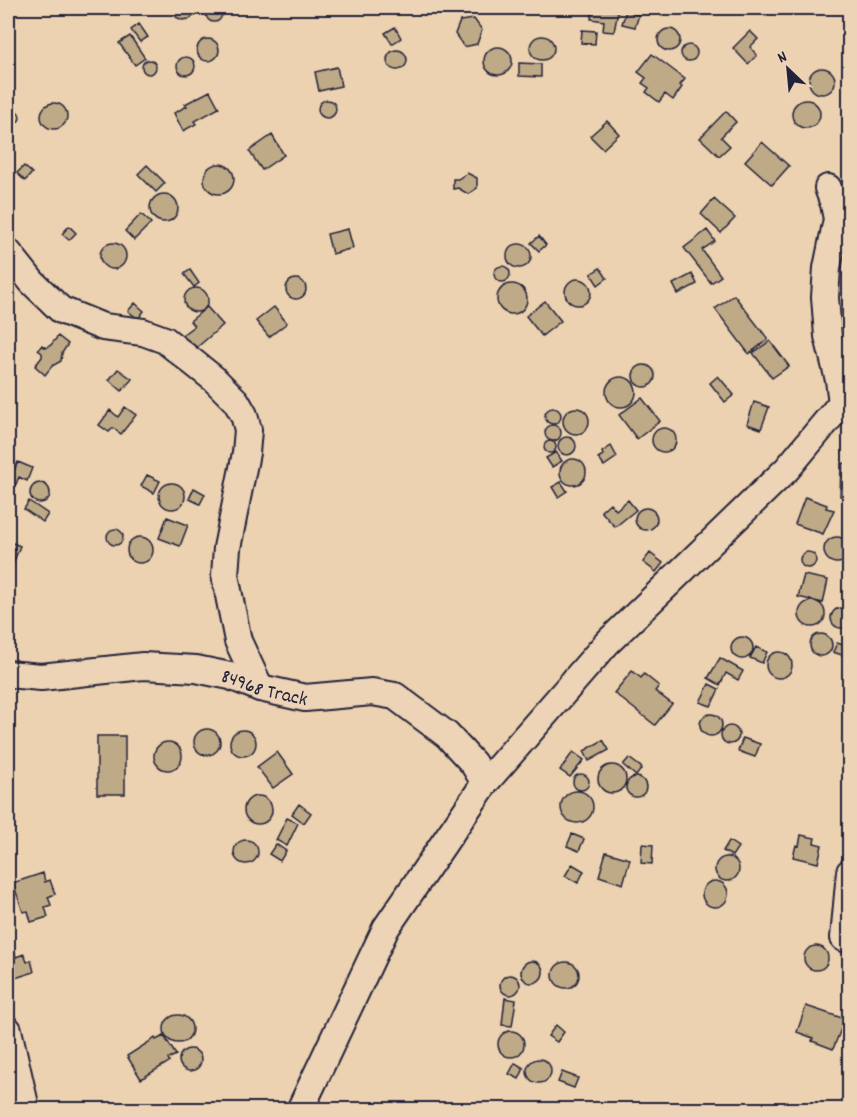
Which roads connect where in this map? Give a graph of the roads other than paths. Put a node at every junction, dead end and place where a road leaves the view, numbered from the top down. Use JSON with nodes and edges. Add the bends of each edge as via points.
{"nodes":[{"id":1,"x":828,"y":188,"type":"dead end"},
{"id":2,"x":8,"y":252,"type":"edge"},
{"id":3,"x":845,"y":398,"type":"edge"},
{"id":4,"x":8,"y":674,"type":"edge"},
{"id":5,"x":260,"y":688,"type":"junction"},
{"id":6,"x":485,"y":783,"type":"junction"},
{"id":7,"x":849,"y":872,"type":"edge"},
{"id":8,"x":844,"y":938,"type":"dead end"},
{"id":9,"x":8,"y":1030,"type":"edge"},
{"id":10,"x":304,"y":1108,"type":"edge"},
{"id":11,"x":26,"y":1109,"type":"edge"}],
"edges":[{"from":1,"to":3,"type":"street","via":[[837,219],[826,268],[828,336]]},
{"from":2,"to":5,"type":"street","via":[[61,310],[103,327],[143,332],[165,340],[236,401],[248,430],[225,575],[238,641]]},
{"from":3,"to":6,"type":"street","via":[[787,469],[607,643]]},
{"from":4,"to":5,"type":"street","name":"84968 Track","via":[[41,677],[143,666],[196,669]]},
{"from":5,"to":6,"type":"street","name":"84968 Track","via":[[305,698],[372,692],[395,696],[447,735],[473,763]]},
{"from":6,"to":10,"type":"street","via":[[386,928]]},
{"from":7,"to":8,"type":"street"},
{"from":9,"to":11,"type":"street"}]}
